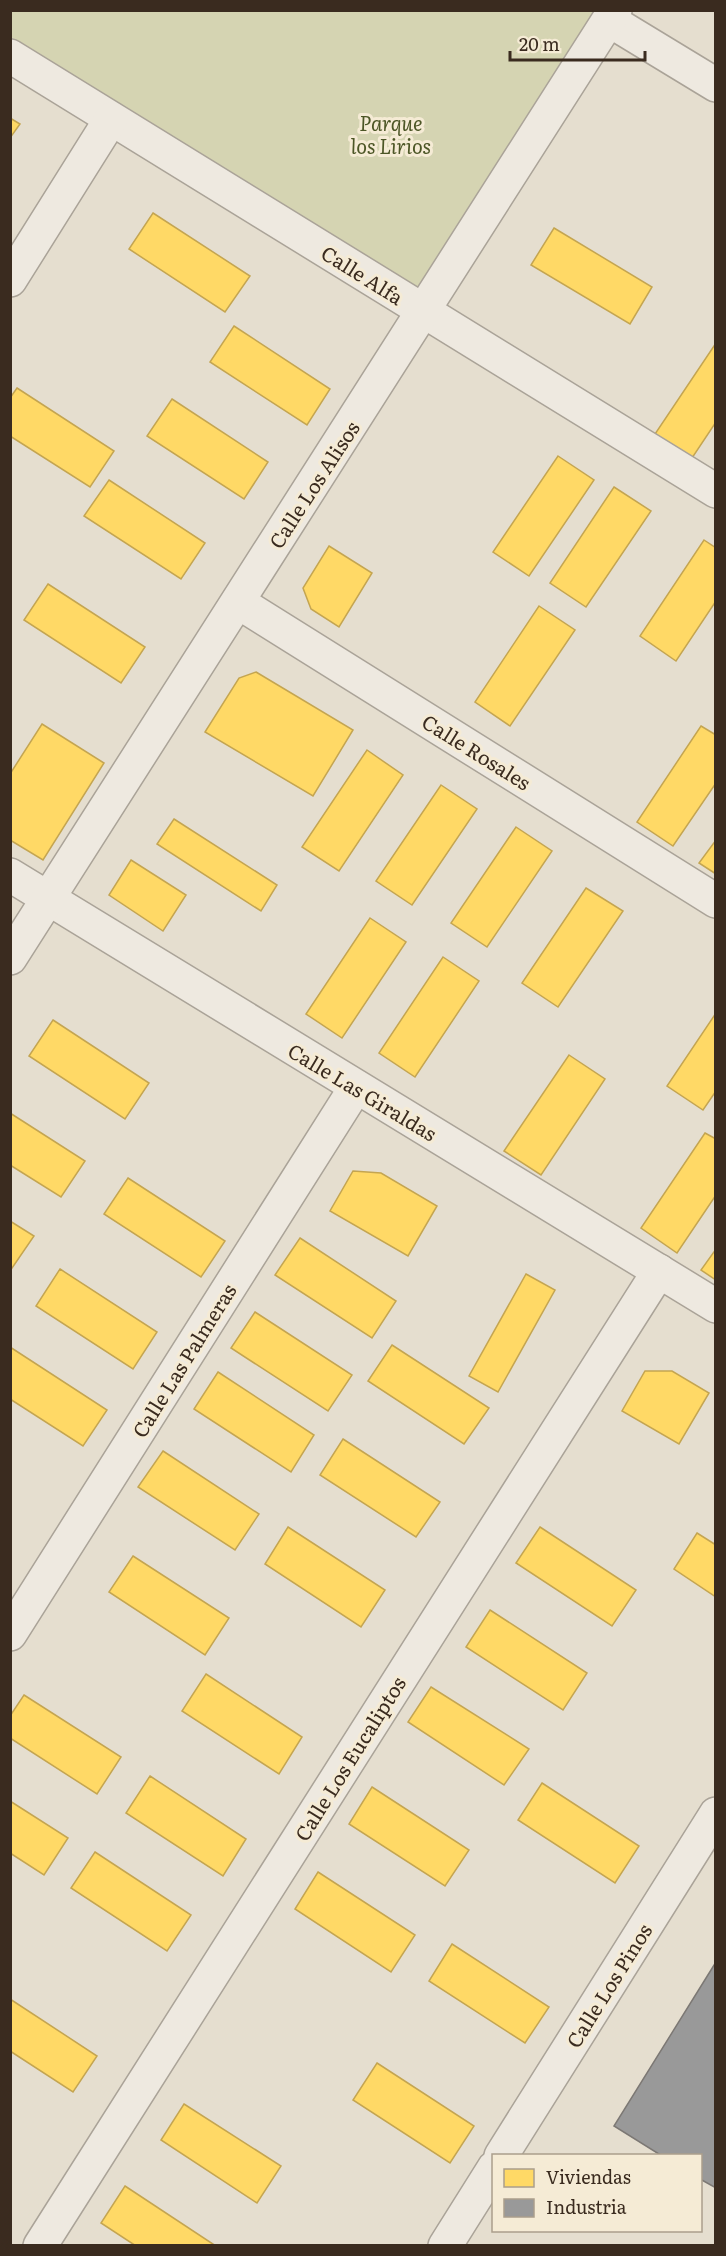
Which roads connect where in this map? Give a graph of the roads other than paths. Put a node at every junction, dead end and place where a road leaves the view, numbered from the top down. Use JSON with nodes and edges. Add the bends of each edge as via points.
{"nodes":[{"id":1,"x":612,"y":15,"type":"edge"},
{"id":2,"x":10,"y":56,"type":"edge"},
{"id":3,"x":716,"y":84,"type":"edge"},
{"id":4,"x":111,"y":119,"type":"junction"},
{"id":5,"x":10,"y":280,"type":"edge"},
{"id":6,"x":423,"y":312,"type":"junction"},
{"id":7,"x":716,"y":491,"type":"edge"},
{"id":8,"x":238,"y":602,"type":"junction"},
{"id":9,"x":10,"y":875,"type":"edge"},
{"id":10,"x":49,"y":898,"type":"junction"},
{"id":11,"x":716,"y":901,"type":"edge"},
{"id":12,"x":10,"y":958,"type":"edge"},
{"id":13,"x":356,"y":1087,"type":"junction"},
{"id":14,"x":658,"y":1271,"type":"junction"},
{"id":15,"x":716,"y":1306,"type":"edge"},
{"id":16,"x":10,"y":1634,"type":"edge"},
{"id":17,"x":716,"y":1814,"type":"edge"},
{"id":18,"x":502,"y":2154,"type":"edge"},
{"id":19,"x":492,"y":2171,"type":"edge"},
{"id":20,"x":40,"y":2246,"type":"edge"},
{"id":21,"x":445,"y":2246,"type":"edge"}],
"edges":[{"from":1,"to":3,"type":"street"},
{"from":1,"to":6,"type":"street","name":"Calle Los Alisos"},
{"from":2,"to":4,"type":"street","name":"Calle Alfa"},
{"from":4,"to":5,"type":"street"},
{"from":4,"to":6,"type":"street","name":"Calle Alfa"},
{"from":6,"to":7,"type":"street","name":"Calle Alfa"},
{"from":6,"to":8,"type":"street","name":"Calle Los Alisos"},
{"from":8,"to":10,"type":"street","name":"Calle Los Alisos"},
{"from":8,"to":11,"type":"street","name":"Calle Rosales"},
{"from":9,"to":10,"type":"street","name":"Calle Las Giraldas"},
{"from":10,"to":12,"type":"street","name":"Calle Los Alisos"},
{"from":10,"to":13,"type":"street","name":"Calle Las Giraldas"},
{"from":13,"to":14,"type":"street","name":"Calle Las Giraldas"},
{"from":13,"to":16,"type":"street","name":"Calle Las Palmeras"},
{"from":14,"to":15,"type":"street","name":"Calle Las Giraldas"},
{"from":14,"to":20,"type":"street","name":"Calle Los Eucaliptos"},
{"from":17,"to":18,"type":"street","name":"Calle Los Pinos"},
{"from":19,"to":21,"type":"street"}]}
